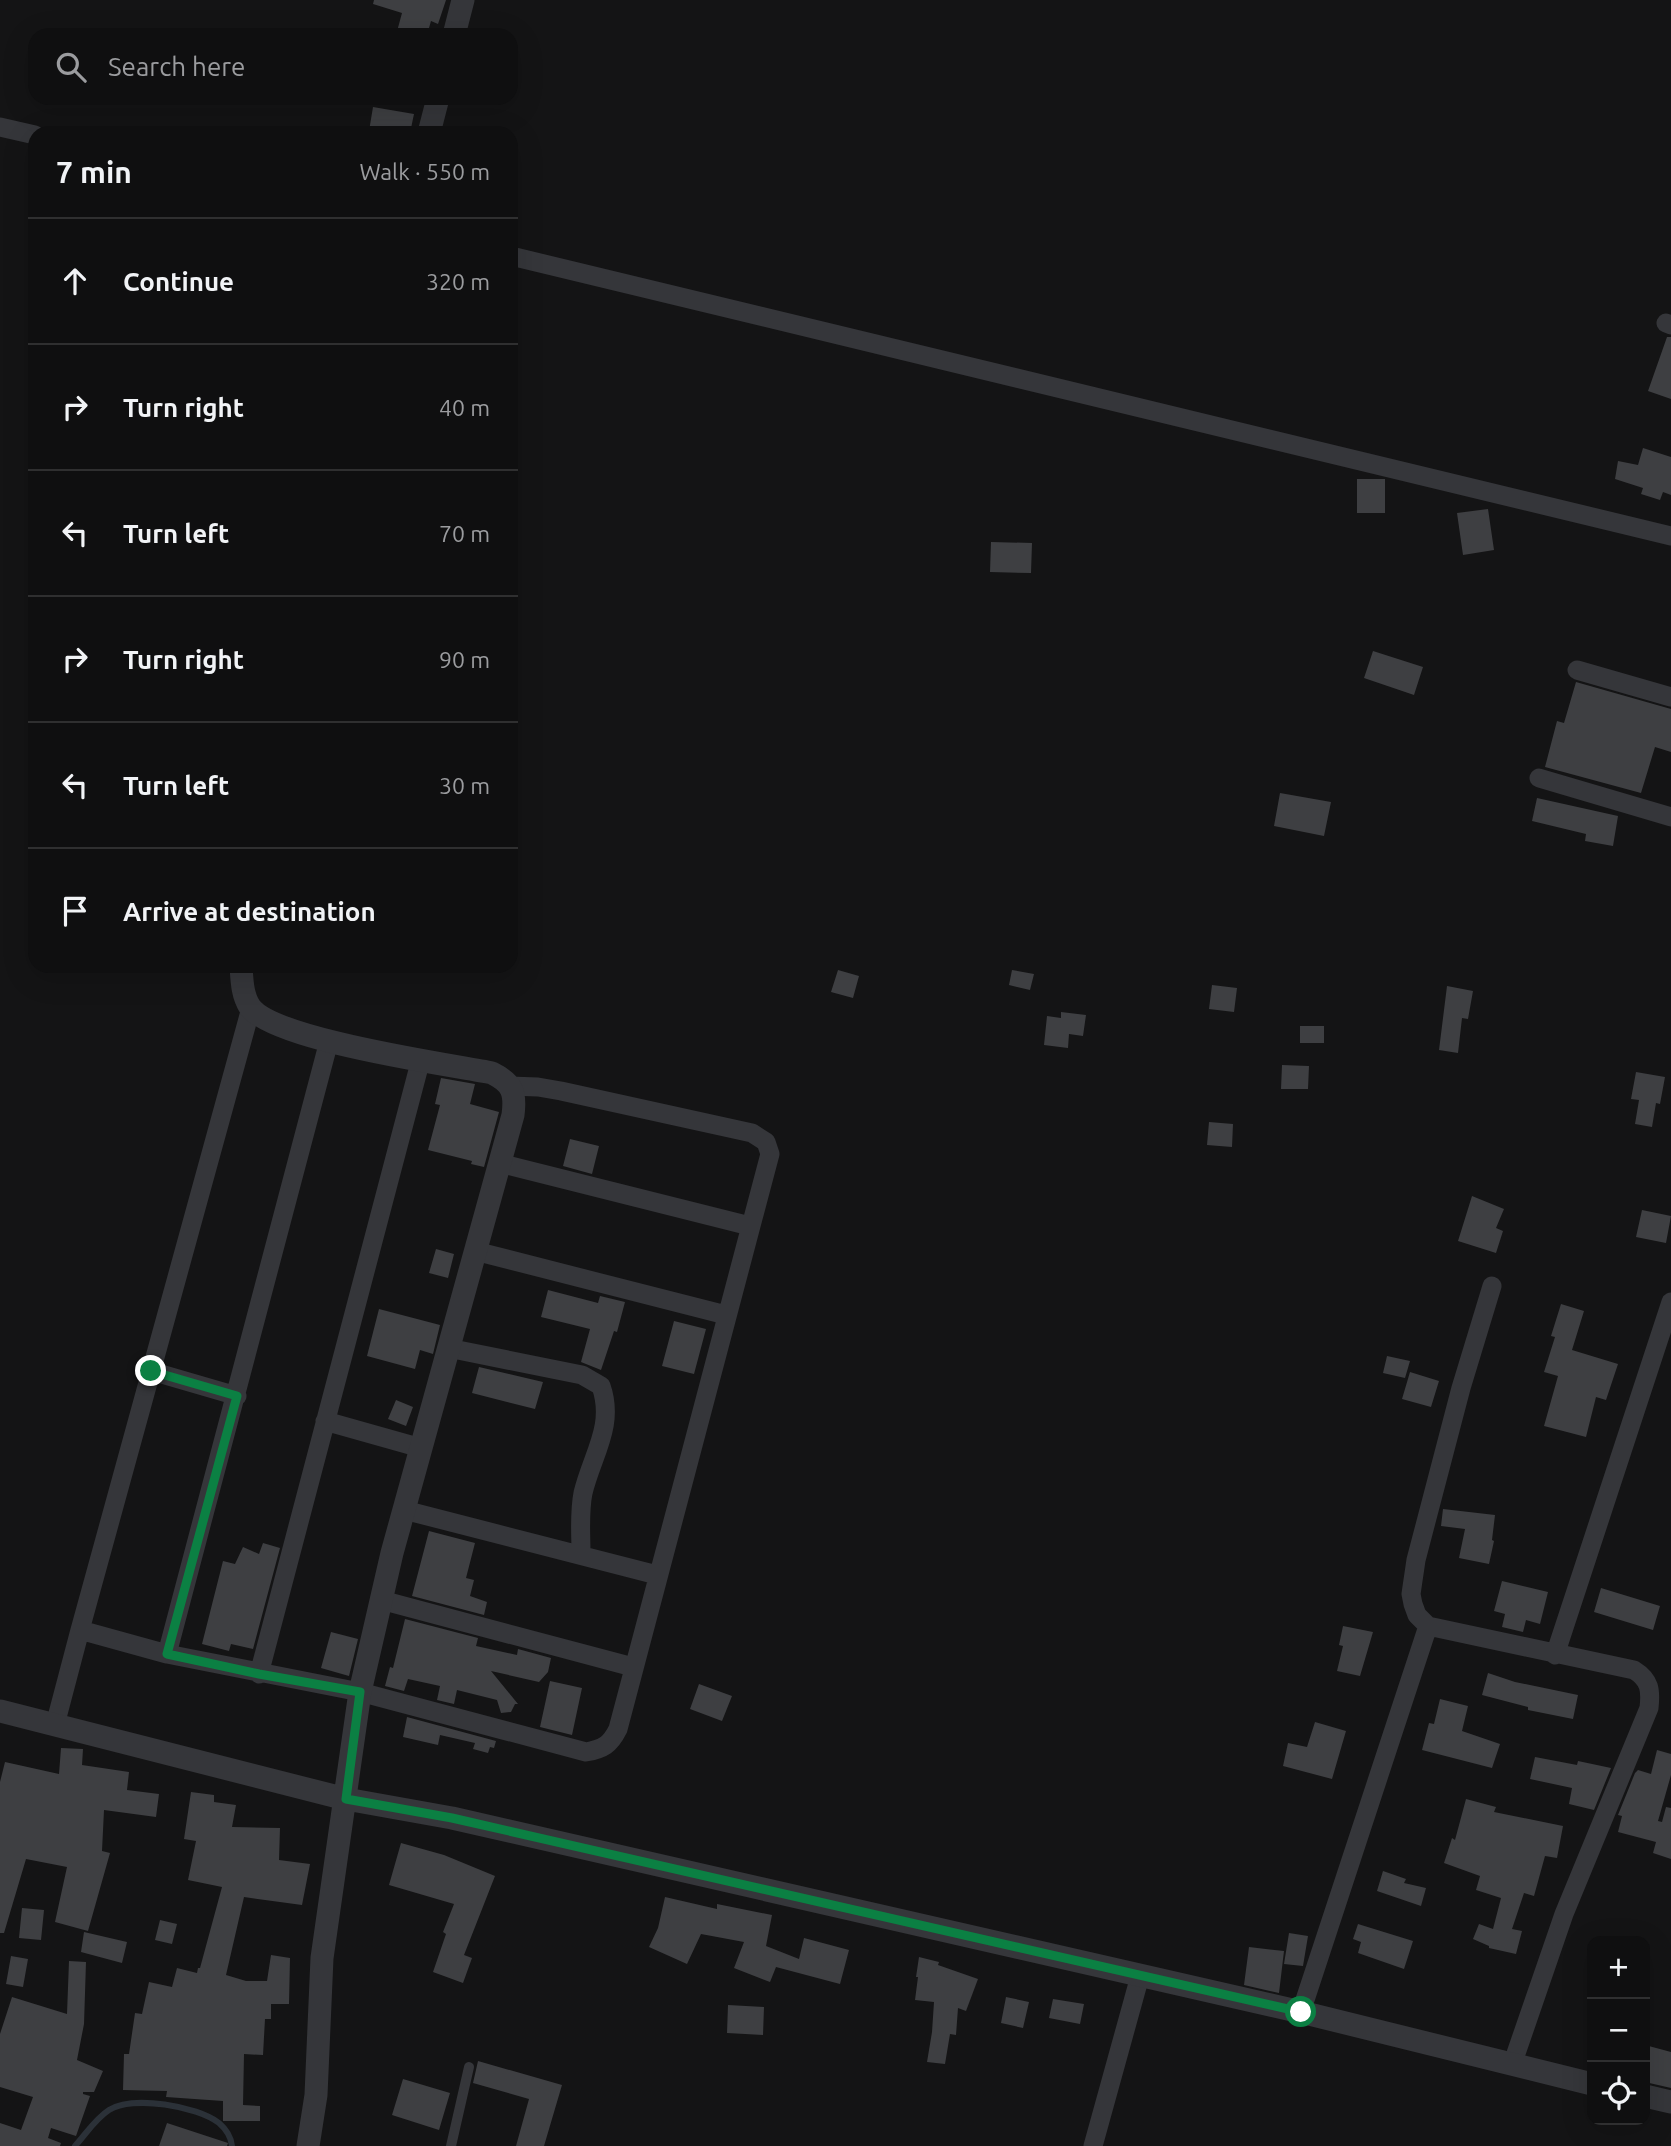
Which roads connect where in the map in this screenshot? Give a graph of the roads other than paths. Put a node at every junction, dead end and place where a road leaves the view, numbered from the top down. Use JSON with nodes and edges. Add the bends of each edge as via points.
{"nodes":[{"id":1,"x":463,"y":0,"type":"edge"},
{"id":2,"x":456,"y":28,"type":"edge"},
{"id":3,"x":436,"y":105,"type":"edge"},
{"id":4,"x":431,"y":126,"type":"edge"},
{"id":5,"x":0,"y":127,"type":"edge"},
{"id":6,"x":28,"y":133,"type":"edge"},
{"id":7,"x":518,"y":258,"type":"edge"},
{"id":8,"x":1671,"y":536,"type":"edge"},
{"id":9,"x":1577,"y":670,"type":"dead end"},
{"id":10,"x":1671,"y":697,"type":"edge"},
{"id":11,"x":1539,"y":778,"type":"dead end"},
{"id":12,"x":1671,"y":817,"type":"edge"},
{"id":13,"x":242,"y":973,"type":"edge"},
{"id":14,"x":251,"y":1009,"type":"junction"},
{"id":15,"x":330,"y":1041,"type":"junction"},
{"id":16,"x":421,"y":1059,"type":"junction"},
{"id":17,"x":509,"y":1086,"type":"junction"},
{"id":18,"x":499,"y":1163,"type":"junction"},
{"id":19,"x":750,"y":1226,"type":"junction"},
{"id":20,"x":475,"y":1251,"type":"junction"},
{"id":21,"x":1492,"y":1286,"type":"dead end"},
{"id":22,"x":1671,"y":1302,"type":"edge"},
{"id":23,"x":726,"y":1315,"type":"junction"},
{"id":24,"x":448,"y":1348,"type":"junction"},
{"id":25,"x":151,"y":1371,"type":"junction"},
{"id":26,"x":237,"y":1396,"type":"junction"},
{"id":27,"x":325,"y":1422,"type":"junction"},
{"id":28,"x":421,"y":1448,"type":"junction"},
{"id":29,"x":404,"y":1510,"type":"junction"},
{"id":30,"x":581,"y":1554,"type":"junction"},
{"id":31,"x":657,"y":1575,"type":"junction"},
{"id":32,"x":382,"y":1600,"type":"junction"},
{"id":33,"x":1427,"y":1626,"type":"junction"},
{"id":34,"x":79,"y":1630,"type":"junction"},
{"id":35,"x":167,"y":1654,"type":"junction"},
{"id":36,"x":1555,"y":1655,"type":"junction"},
{"id":37,"x":633,"y":1667,"type":"junction"},
{"id":38,"x":259,"y":1674,"type":"junction"},
{"id":39,"x":360,"y":1692,"type":"junction"},
{"id":40,"x":0,"y":1712,"type":"edge"},
{"id":41,"x":55,"y":1725,"type":"junction"},
{"id":42,"x":346,"y":1799,"type":"junction"},
{"id":43,"x":1140,"y":1976,"type":"junction"},
{"id":44,"x":1301,"y":2012,"type":"junction"},
{"id":45,"x":1511,"y":2065,"type":"junction"},
{"id":46,"x":469,"y":2067,"type":"dead end"},
{"id":47,"x":1587,"y":2083,"type":"edge"},
{"id":48,"x":1650,"y":2097,"type":"edge"},
{"id":49,"x":1671,"y":2102,"type":"edge"},
{"id":50,"x":308,"y":2146,"type":"edge"},
{"id":51,"x":450,"y":2146,"type":"edge"},
{"id":52,"x":1093,"y":2146,"type":"edge"}],
"edges":[{"from":1,"to":2,"type":"street"},
{"from":3,"to":4,"type":"street"},
{"from":5,"to":6,"type":"street"},
{"from":7,"to":8,"type":"street"},
{"from":9,"to":10,"type":"street"},
{"from":11,"to":12,"type":"street"},
{"from":13,"to":14,"type":"street"},
{"from":14,"to":15,"type":"street","via":[[294,1033]]},
{"from":14,"to":25,"type":"street"},
{"from":15,"to":16,"type":"street"},
{"from":15,"to":26,"type":"street"},
{"from":16,"to":17,"type":"street","via":[[492,1073]]},
{"from":16,"to":27,"type":"street"},
{"from":17,"to":18,"type":"street","via":[[514,1106]]},
{"from":17,"to":19,"type":"street","via":[[561,1091],[752,1133],[766,1142],[770,1154]]},
{"from":18,"to":19,"type":"street"},
{"from":18,"to":20,"type":"street"},
{"from":19,"to":23,"type":"street"},
{"from":20,"to":23,"type":"street"},
{"from":20,"to":24,"type":"street"},
{"from":21,"to":33,"type":"street","via":[[1414,1567],[1413,1604]]},
{"from":22,"to":36,"type":"street"},
{"from":23,"to":31,"type":"street"},
{"from":24,"to":28,"type":"street"},
{"from":24,"to":30,"type":"street","via":[[582,1376],[601,1386],[607,1410],[580,1511]]},
{"from":25,"to":26,"type":"street"},
{"from":25,"to":34,"type":"street"},
{"from":26,"to":35,"type":"street"},
{"from":27,"to":28,"type":"street"},
{"from":27,"to":38,"type":"street"},
{"from":28,"to":29,"type":"street"},
{"from":29,"to":30,"type":"street"},
{"from":29,"to":32,"type":"street"},
{"from":30,"to":31,"type":"street"},
{"from":31,"to":37,"type":"street"},
{"from":32,"to":37,"type":"street"},
{"from":32,"to":39,"type":"street"},
{"from":33,"to":36,"type":"street"},
{"from":33,"to":44,"type":"street"},
{"from":34,"to":35,"type":"street"},
{"from":34,"to":41,"type":"street"},
{"from":35,"to":38,"type":"street"},
{"from":36,"to":45,"type":"street","via":[[1634,1670],[1643,1675],[1651,1694],[1564,1914]]},
{"from":37,"to":39,"type":"street","via":[[610,1744],[586,1752]]},
{"from":38,"to":39,"type":"street"},
{"from":39,"to":42,"type":"street"},
{"from":40,"to":41,"type":"street"},
{"from":41,"to":42,"type":"street"},
{"from":42,"to":43,"type":"street","via":[[476,1824]]},
{"from":42,"to":50,"type":"street","via":[[323,1958],[316,2095]]},
{"from":43,"to":44,"type":"street"},
{"from":43,"to":52,"type":"street"},
{"from":44,"to":45,"type":"street"},
{"from":45,"to":47,"type":"street"},
{"from":46,"to":51,"type":"lane"},
{"from":48,"to":49,"type":"street"}]}
